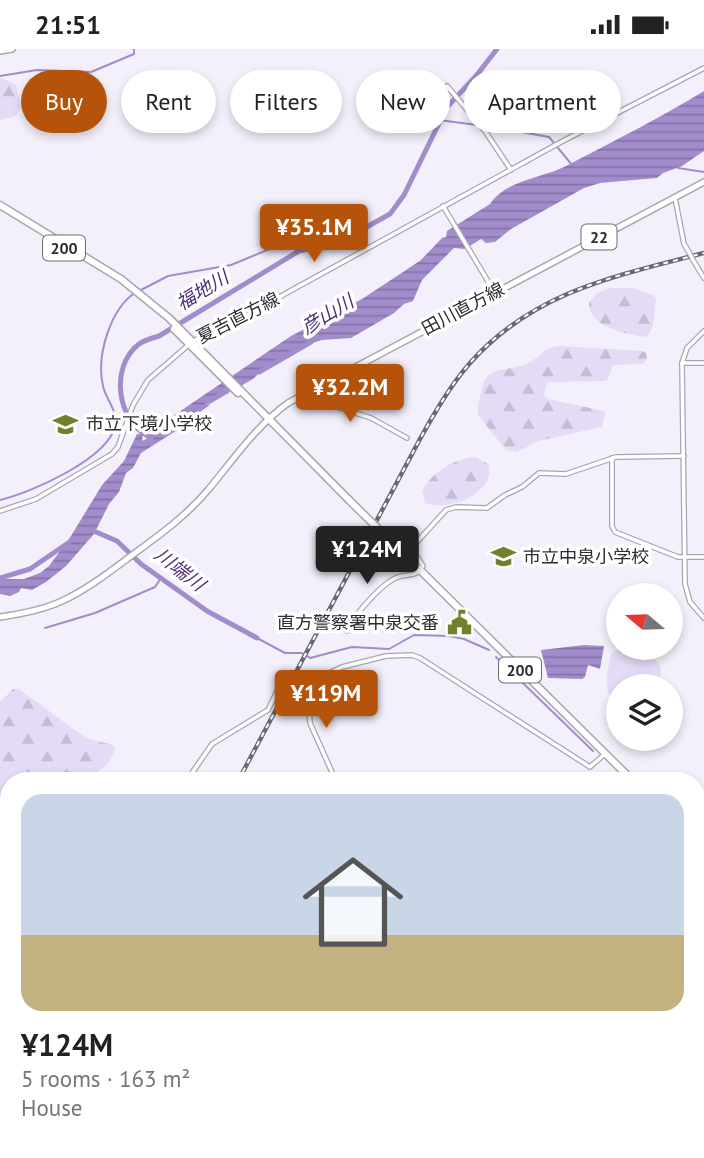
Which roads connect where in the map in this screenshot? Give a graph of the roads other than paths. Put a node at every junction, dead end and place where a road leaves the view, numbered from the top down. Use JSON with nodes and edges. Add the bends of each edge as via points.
{"nodes":[{"id":1,"x":12,"y":49,"type":"edge"},
{"id":2,"x":0,"y":51,"type":"edge"},
{"id":3,"x":704,"y":68,"type":"edge"},
{"id":4,"x":450,"y":89,"type":"edge"},
{"id":5,"x":511,"y":170,"type":"junction"},
{"id":6,"x":704,"y":182,"type":"edge"},
{"id":7,"x":675,"y":198,"type":"junction"},
{"id":8,"x":0,"y":207,"type":"edge"},
{"id":9,"x":443,"y":207,"type":"junction"},
{"id":10,"x":704,"y":278,"type":"edge"},
{"id":11,"x":494,"y":292,"type":"junction"},
{"id":12,"x":704,"y":331,"type":"edge"},
{"id":13,"x":194,"y":345,"type":"junction"},
{"id":14,"x":682,"y":363,"type":"junction"},
{"id":15,"x":704,"y":363,"type":"edge"},
{"id":16,"x":301,"y":396,"type":"junction"},
{"id":17,"x":266,"y":417,"type":"junction"},
{"id":18,"x":407,"y":437,"type":"dead end"},
{"id":19,"x":684,"y":456,"type":"junction"},
{"id":20,"x":612,"y":458,"type":"junction"},
{"id":21,"x":0,"y":511,"type":"edge"},
{"id":22,"x":685,"y":557,"type":"junction"},
{"id":23,"x":704,"y":557,"type":"edge"},
{"id":24,"x":419,"y":571,"type":"junction"},
{"id":25,"x":0,"y":617,"type":"edge"},
{"id":26,"x":704,"y":618,"type":"edge"},
{"id":27,"x":347,"y":631,"type":"dead end"},
{"id":28,"x":307,"y":681,"type":"junction"},
{"id":29,"x":605,"y":755,"type":"junction"},
{"id":30,"x":193,"y":772,"type":"edge"},
{"id":31,"x":332,"y":772,"type":"edge"},
{"id":32,"x":622,"y":772,"type":"edge"}],
"edges":[{"from":1,"to":2,"type":"main road"},
{"from":3,"to":5,"type":"street","name":"夏吉直方線"},
{"from":4,"to":5,"type":"street"},
{"from":5,"to":9,"type":"street","name":"夏吉直方線"},
{"from":6,"to":7,"type":"main road","name":"田川直方線","number":"22"},
{"from":7,"to":10,"type":"street","bridge":true,"via":[[684,244]]},
{"from":7,"to":11,"type":"main road","name":"田川直方線","number":"22"},
{"from":8,"to":13,"type":"highway","number":"200","via":[[129,287]]},
{"from":9,"to":11,"type":"street"},
{"from":9,"to":13,"type":"street","name":"夏吉直方線"},
{"from":11,"to":16,"type":"main road","name":"田川直方線","number":"22"},
{"from":12,"to":14,"type":"street","via":[[687,348]]},
{"from":13,"to":17,"type":"highway","number":"200"},
{"from":13,"to":21,"type":"street","name":"夏吉直方線","via":[[148,380],[112,454],[36,499]]},
{"from":14,"to":15,"type":"street"},
{"from":14,"to":19,"type":"street"},
{"from":16,"to":17,"type":"main road","name":"田川直方線","number":"22"},
{"from":16,"to":18,"type":"street","via":[[371,418]]},
{"from":17,"to":24,"type":"highway","number":"200","bridge":true},
{"from":17,"to":25,"type":"main road","name":"田川直方線","number":"22","via":[[194,506],[118,566],[63,600]]},
{"from":19,"to":20,"type":"street"},
{"from":19,"to":22,"type":"street"},
{"from":20,"to":22,"type":"street","via":[[615,532]]},
{"from":20,"to":24,"type":"street","via":[[566,474],[539,473],[487,508],[446,510],[416,543],[423,566]]},
{"from":22,"to":23,"type":"street"},
{"from":22,"to":26,"type":"street","via":[[687,594]]},
{"from":24,"to":27,"type":"street","via":[[394,579],[361,609]]},
{"from":24,"to":29,"type":"highway","number":"200"},
{"from":28,"to":29,"type":"street","via":[[372,659],[412,655],[590,767]]},
{"from":28,"to":30,"type":"street","via":[[283,679],[268,710],[212,744]]},
{"from":28,"to":31,"type":"street","via":[[310,723]]},
{"from":29,"to":32,"type":"highway","number":"200"}]}
